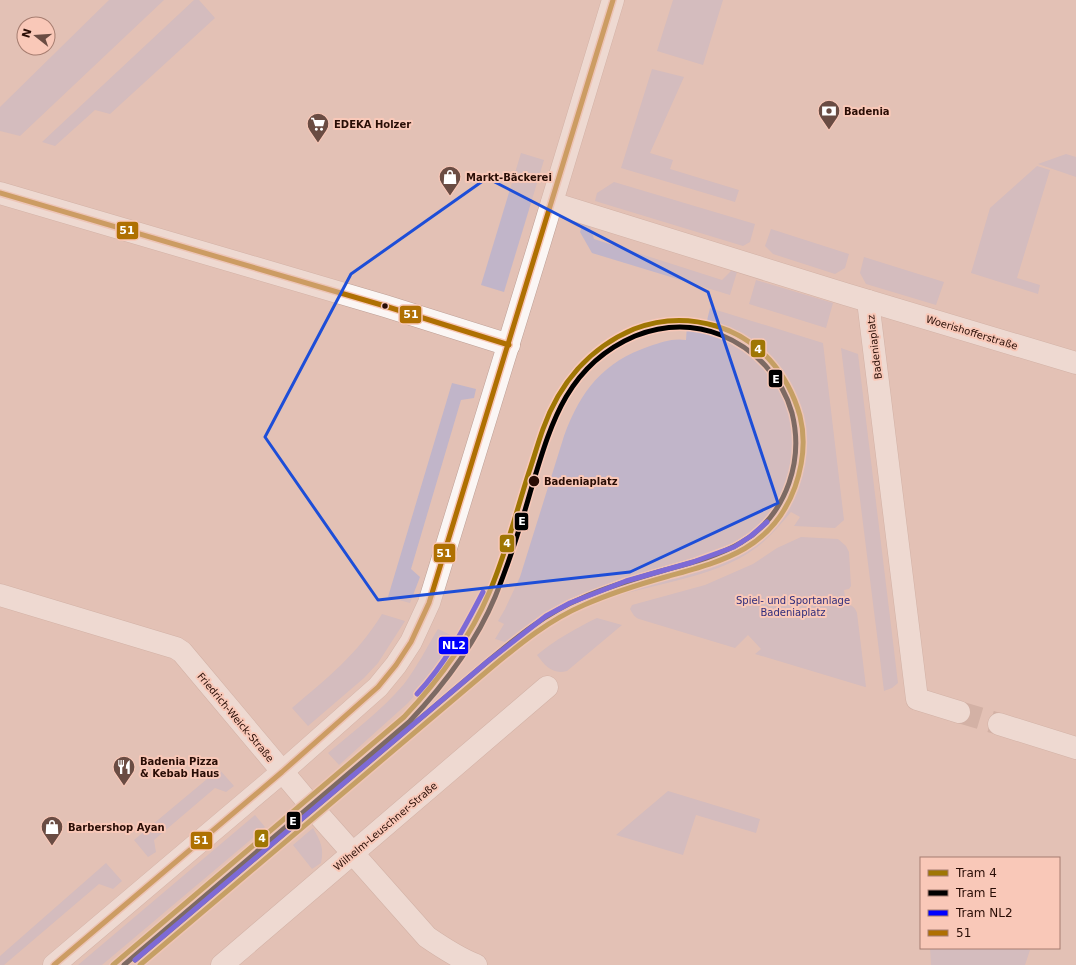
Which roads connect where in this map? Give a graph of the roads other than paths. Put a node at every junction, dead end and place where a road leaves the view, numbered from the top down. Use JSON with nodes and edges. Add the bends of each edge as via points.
{"nodes":[{"id":1,"x":613,"y":0,"type":"edge"},
{"id":2,"x":0,"y":193,"type":"edge"},
{"id":3,"x":552,"y":203,"type":"junction"},
{"id":4,"x":868,"y":301,"type":"junction"},
{"id":5,"x":509,"y":345,"type":"junction"},
{"id":6,"x":1076,"y":363,"type":"edge"},
{"id":7,"x":0,"y":595,"type":"edge"},
{"id":8,"x":547,"y":687,"type":"dead end"},
{"id":9,"x":959,"y":712,"type":"tunnel mouth"},
{"id":10,"x":999,"y":724,"type":"tunnel mouth"},
{"id":11,"x":1076,"y":748,"type":"edge"},
{"id":12,"x":282,"y":772,"type":"junction"},
{"id":13,"x":352,"y":853,"type":"junction"},
{"id":14,"x":54,"y":965,"type":"edge"},
{"id":15,"x":222,"y":965,"type":"edge"},
{"id":16,"x":476,"y":965,"type":"edge"}],
"edges":[{"from":1,"to":3,"type":"street"},
{"from":2,"to":5,"type":"street"},
{"from":3,"to":4,"type":"street","name":"Badeniaplatz"},
{"from":3,"to":5,"type":"street"},
{"from":4,"to":6,"type":"street","name":"Woerishofferstraße"},
{"from":4,"to":9,"type":"street","name":"Badeniaplatz","via":[[917,699]]},
{"from":5,"to":12,"type":"street","via":[[429,603],[411,642],[378,687]]},
{"from":7,"to":12,"type":"street","name":"Friedrich-Weick-Straße","via":[[176,648]]},
{"from":8,"to":13,"type":"street","name":"Wilhelm-Leuschner-Straße"},
{"from":10,"to":11,"type":"street"},
{"from":12,"to":13,"type":"street","name":"Friedrich-Weick-Straße"},
{"from":12,"to":14,"type":"street"},
{"from":13,"to":15,"type":"street","name":"Wilhelm-Leuschner-Straße"},
{"from":13,"to":16,"type":"street","name":"Friedrich-Weick-Straße","via":[[427,936],[444,949]]}]}
